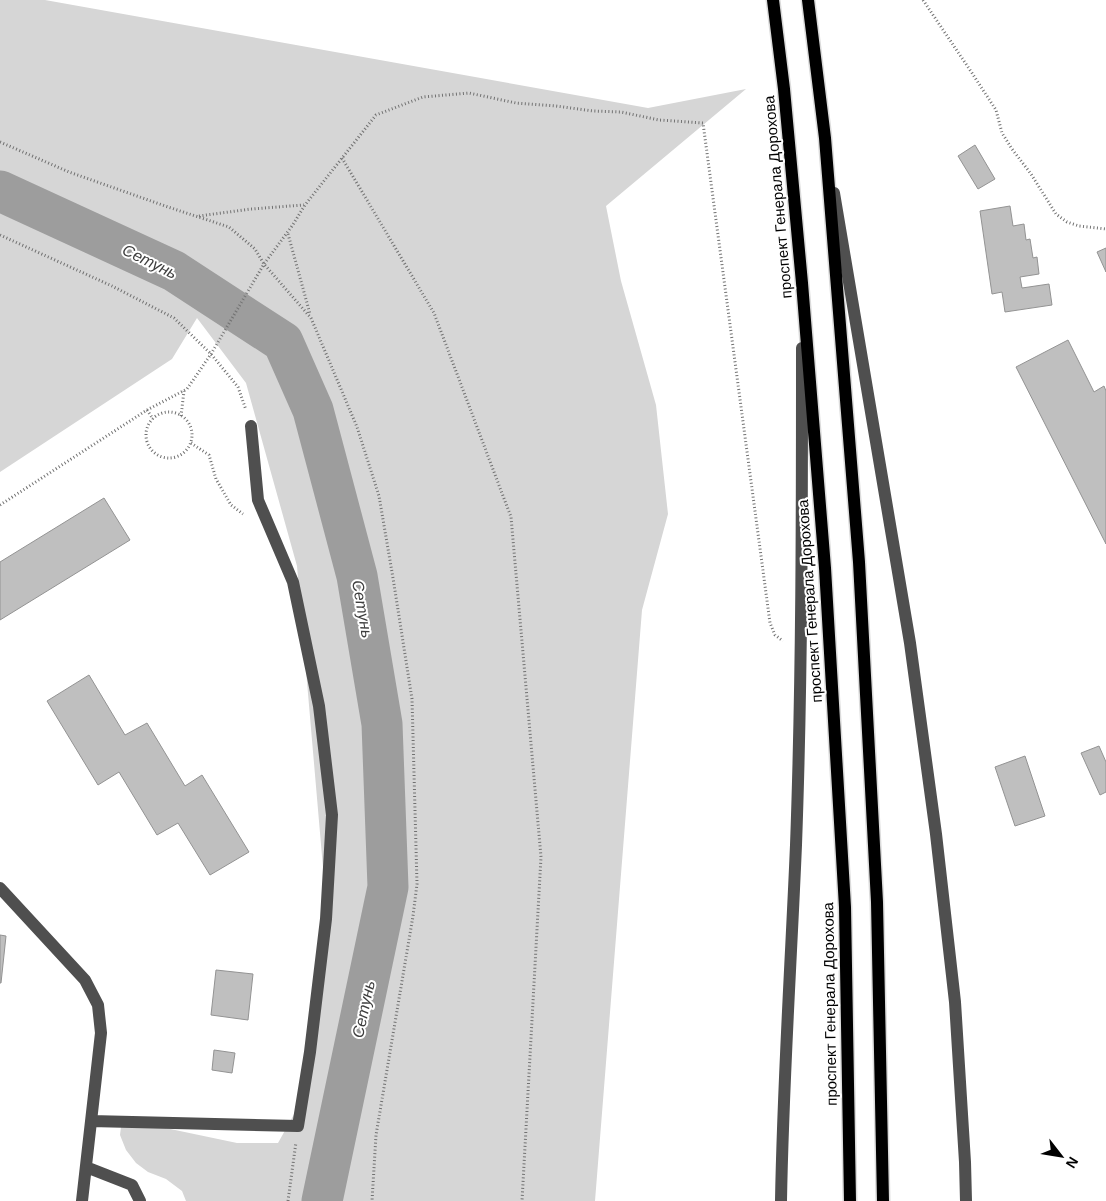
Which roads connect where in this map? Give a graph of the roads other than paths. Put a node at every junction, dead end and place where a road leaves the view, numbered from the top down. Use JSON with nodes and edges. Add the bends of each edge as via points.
{"nodes":[{"id":1,"x":773,"y":0,"type":"edge"},
{"id":2,"x":808,"y":0,"type":"edge"},
{"id":3,"x":825,"y":138,"type":"junction"},
{"id":4,"x":802,"y":283,"type":"junction"},
{"id":5,"x":251,"y":426,"type":"road end"},
{"id":6,"x":0,"y":888,"type":"edge"},
{"id":7,"x":91,"y":1121,"type":"junction"},
{"id":8,"x":86,"y":1167,"type":"junction"},
{"id":9,"x":82,"y":1201,"type":"edge"},
{"id":10,"x":140,"y":1201,"type":"edge"},
{"id":11,"x":781,"y":1201,"type":"edge"},
{"id":12,"x":850,"y":1201,"type":"edge"},
{"id":13,"x":883,"y":1201,"type":"edge"},
{"id":14,"x":966,"y":1201,"type":"edge"}],
"edges":[{"from":1,"to":4,"type":"main road","name":"проспект Генерала Дорохова"},
{"from":2,"to":3,"type":"main road"},
{"from":3,"to":13,"type":"main road","via":[[859,562],[877,902]]},
{"from":3,"to":14,"type":"street","via":[[910,643],[933,815],[956,1002]]},
{"from":4,"to":11,"type":"street","via":[[802,569],[796,845]]},
{"from":4,"to":12,"type":"main road","name":"проспект Генерала Дорохова","via":[[825,568],[844,897]]},
{"from":5,"to":7,"type":"street","via":[[258,500],[293,582],[319,706],[332,815],[326,919],[298,1126]]},
{"from":6,"to":7,"type":"street","via":[[85,980],[98,1005],[101,1033]]},
{"from":7,"to":8,"type":"street"},
{"from":8,"to":9,"type":"street"},
{"from":8,"to":10,"type":"street","via":[[132,1185]]}]}
